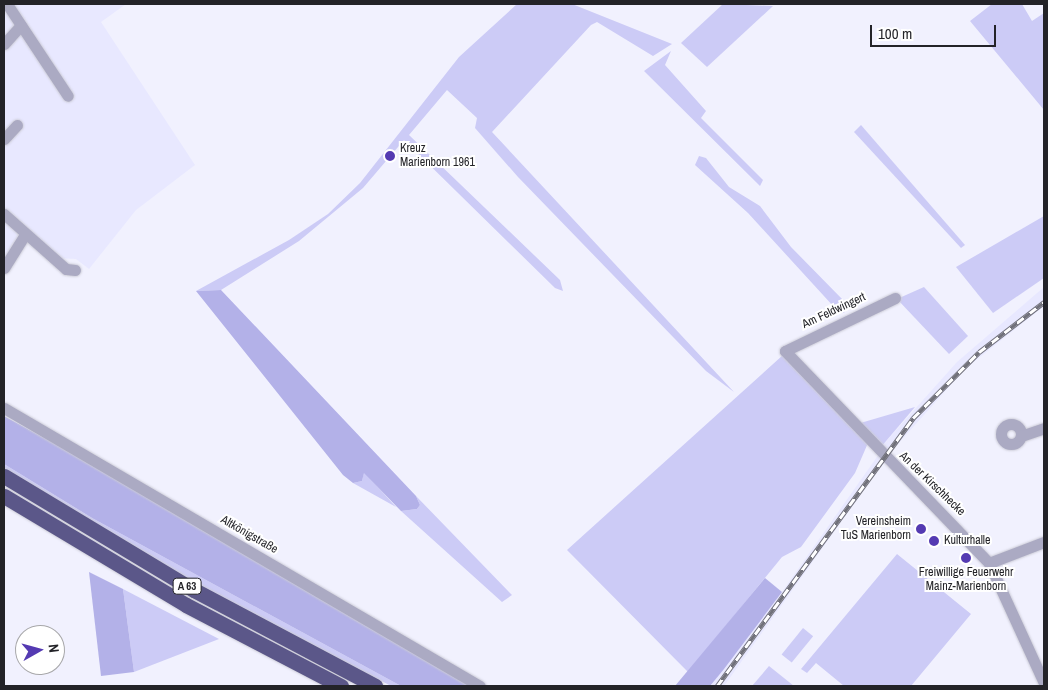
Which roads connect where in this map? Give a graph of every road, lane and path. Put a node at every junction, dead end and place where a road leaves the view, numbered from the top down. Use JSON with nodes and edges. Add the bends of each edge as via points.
{"nodes":[{"id":1,"x":7,"y":4,"type":"edge"},
{"id":2,"x":21,"y":25,"type":"junction"},
{"id":3,"x":4,"y":44,"type":"edge"},
{"id":4,"x":68,"y":96,"type":"dead end"},
{"id":5,"x":17,"y":124,"type":"dead end"},
{"id":6,"x":4,"y":139,"type":"edge"},
{"id":7,"x":4,"y":214,"type":"edge"},
{"id":8,"x":25,"y":234,"type":"junction"},
{"id":9,"x":4,"y":268,"type":"edge"},
{"id":10,"x":75,"y":270,"type":"dead end"},
{"id":11,"x":895,"y":298,"type":"dead end"},
{"id":12,"x":785,"y":351,"type":"joint"},
{"id":13,"x":4,"y":408,"type":"edge"},
{"id":14,"x":1044,"y":428,"type":"edge"},
{"id":15,"x":1021,"y":436,"type":"dead end"},
{"id":16,"x":4,"y":476,"type":"edge"},
{"id":17,"x":4,"y":496,"type":"edge"},
{"id":18,"x":1044,"y":542,"type":"edge"},
{"id":19,"x":989,"y":563,"type":"junction"},
{"id":20,"x":1044,"y":683,"type":"edge"},
{"id":21,"x":341,"y":686,"type":"edge"},
{"id":22,"x":375,"y":686,"type":"edge"},
{"id":23,"x":480,"y":686,"type":"edge"}],
"edges":[{"from":1,"to":2,"type":"street"},
{"from":2,"to":3,"type":"street"},
{"from":2,"to":4,"type":"street"},
{"from":5,"to":6,"type":"street"},
{"from":7,"to":8,"type":"street"},
{"from":8,"to":9,"type":"street"},
{"from":8,"to":10,"type":"street","via":[[66,269]]},
{"from":11,"to":12,"type":"street","name":"Am Feldwingert"},
{"from":12,"to":19,"type":"street","name":"An der Kirschhecke"},
{"from":13,"to":23,"type":"street","name":"Altkönigstraße"},
{"from":14,"to":15,"type":"street"},
{"from":16,"to":22,"type":"highway","number":"A 63","via":[[194,590]]},
{"from":17,"to":21,"type":"highway","number":"A 63","via":[[178,600]]},
{"from":18,"to":19,"type":"street"},
{"from":19,"to":20,"type":"street","name":"An der Kirschhecke"}]}
